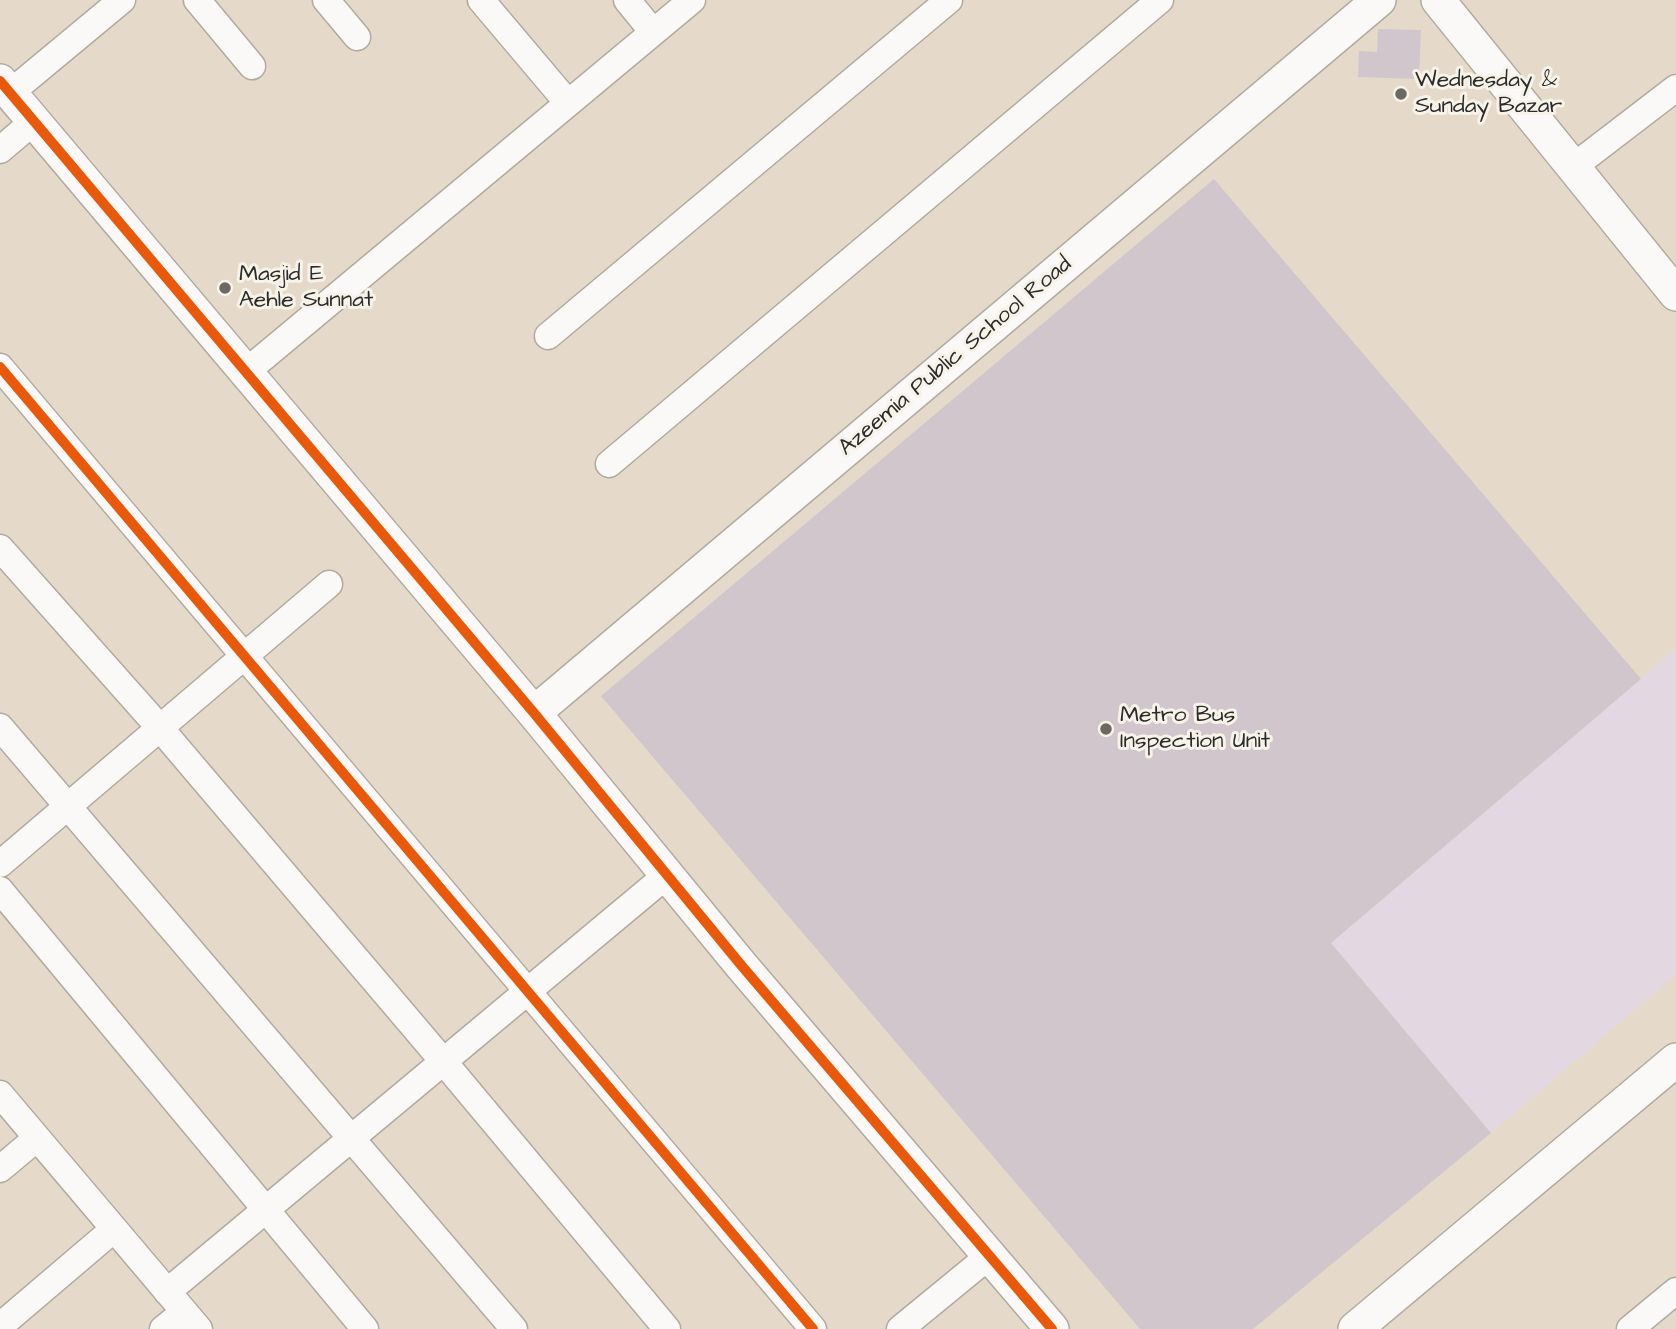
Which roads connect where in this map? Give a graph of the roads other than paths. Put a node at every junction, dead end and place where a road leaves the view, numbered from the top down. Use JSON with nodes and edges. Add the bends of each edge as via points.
{"nodes":[{"id":1,"x":197,"y":0,"type":"edge"},
{"id":2,"x":326,"y":0,"type":"edge"},
{"id":3,"x":481,"y":0,"type":"edge"},
{"id":4,"x":627,"y":0,"type":"edge"},
{"id":5,"x":692,"y":0,"type":"edge"},
{"id":6,"x":949,"y":0,"type":"edge"},
{"id":7,"x":1160,"y":0,"type":"edge"},
{"id":8,"x":1379,"y":0,"type":"edge"},
{"id":9,"x":1438,"y":0,"type":"edge"},
{"id":10,"x":108,"y":5,"type":"edge"},
{"id":11,"x":653,"y":32,"type":"junction"},
{"id":12,"x":357,"y":37,"type":"dead end"},
{"id":13,"x":252,"y":66,"type":"dead end"},
{"id":14,"x":5,"y":87,"type":"edge"},
{"id":15,"x":1676,"y":88,"type":"edge"},
{"id":16,"x":568,"y":103,"type":"junction"},
{"id":17,"x":34,"y":121,"type":"junction"},
{"id":18,"x":0,"y":150,"type":"edge"},
{"id":19,"x":1573,"y":167,"type":"junction"},
{"id":20,"x":1676,"y":295,"type":"edge"},
{"id":21,"x":548,"y":336,"type":"dead end"},
{"id":22,"x":0,"y":368,"type":"edge"},
{"id":23,"x":247,"y":371,"type":"junction"},
{"id":24,"x":609,"y":464,"type":"dead end"},
{"id":25,"x":0,"y":548,"type":"edge"},
{"id":26,"x":329,"y":584,"type":"dead end"},
{"id":27,"x":244,"y":656,"type":"junction"},
{"id":28,"x":534,"y":713,"type":"junction"},
{"id":29,"x":0,"y":727,"type":"edge"},
{"id":30,"x":160,"y":728,"type":"junction"},
{"id":31,"x":68,"y":807,"type":"junction"},
{"id":32,"x":0,"y":864,"type":"edge"},
{"id":33,"x":667,"y":875,"type":"junction"},
{"id":34,"x":0,"y":890,"type":"edge"},
{"id":35,"x":527,"y":991,"type":"junction"},
{"id":36,"x":1676,"y":1060,"type":"edge"},
{"id":37,"x":443,"y":1061,"type":"junction"},
{"id":38,"x":0,"y":1094,"type":"edge"},
{"id":39,"x":37,"y":1138,"type":"junction"},
{"id":40,"x":351,"y":1138,"type":"junction"},
{"id":41,"x":0,"y":1169,"type":"edge"},
{"id":42,"x":265,"y":1210,"type":"junction"},
{"id":43,"x":114,"y":1229,"type":"junction"},
{"id":44,"x":989,"y":1256,"type":"junction"},
{"id":45,"x":1676,"y":1292,"type":"edge"},
{"id":46,"x":183,"y":1311,"type":"edge"},
{"id":47,"x":0,"y":1325,"type":"edge"},
{"id":48,"x":163,"y":1329,"type":"edge"},
{"id":49,"x":365,"y":1329,"type":"edge"},
{"id":50,"x":514,"y":1329,"type":"edge"},
{"id":51,"x":667,"y":1329,"type":"edge"},
{"id":52,"x":813,"y":1329,"type":"edge"},
{"id":53,"x":900,"y":1329,"type":"edge"},
{"id":54,"x":1052,"y":1329,"type":"edge"},
{"id":55,"x":1354,"y":1329,"type":"edge"},
{"id":56,"x":1630,"y":1329,"type":"edge"}],
"edges":[{"from":1,"to":13,"type":"street"},
{"from":2,"to":12,"type":"street"},
{"from":3,"to":16,"type":"street"},
{"from":4,"to":11,"type":"street"},
{"from":5,"to":11,"type":"street"},
{"from":6,"to":21,"type":"street"},
{"from":7,"to":24,"type":"street"},
{"from":8,"to":28,"type":"street","name":"Azeemia Public School Road"},
{"from":9,"to":19,"type":"street"},
{"from":10,"to":14,"type":"street"},
{"from":11,"to":16,"type":"street"},
{"from":14,"to":17,"type":"street"},
{"from":15,"to":19,"type":"street"},
{"from":16,"to":23,"type":"street"},
{"from":17,"to":18,"type":"street"},
{"from":17,"to":23,"type":"street"},
{"from":19,"to":20,"type":"street"},
{"from":22,"to":27,"type":"street"},
{"from":23,"to":28,"type":"street"},
{"from":25,"to":30,"type":"street"},
{"from":26,"to":27,"type":"street"},
{"from":27,"to":30,"type":"street"},
{"from":27,"to":35,"type":"street"},
{"from":28,"to":33,"type":"street"},
{"from":29,"to":31,"type":"street"},
{"from":30,"to":31,"type":"street"},
{"from":30,"to":37,"type":"street"},
{"from":31,"to":32,"type":"street"},
{"from":31,"to":40,"type":"street"},
{"from":33,"to":35,"type":"street"},
{"from":33,"to":44,"type":"street"},
{"from":34,"to":42,"type":"street"},
{"from":35,"to":37,"type":"street"},
{"from":35,"to":52,"type":"street"},
{"from":36,"to":55,"type":"street"},
{"from":37,"to":40,"type":"street"},
{"from":37,"to":51,"type":"street"},
{"from":38,"to":39,"type":"street"},
{"from":39,"to":41,"type":"street"},
{"from":39,"to":43,"type":"street"},
{"from":40,"to":42,"type":"street"},
{"from":40,"to":50,"type":"street"},
{"from":42,"to":46,"type":"street"},
{"from":42,"to":49,"type":"street"},
{"from":43,"to":46,"type":"street"},
{"from":43,"to":47,"type":"street"},
{"from":44,"to":53,"type":"street"},
{"from":44,"to":54,"type":"street"},
{"from":45,"to":56,"type":"street"},
{"from":46,"to":48,"type":"street"}]}
